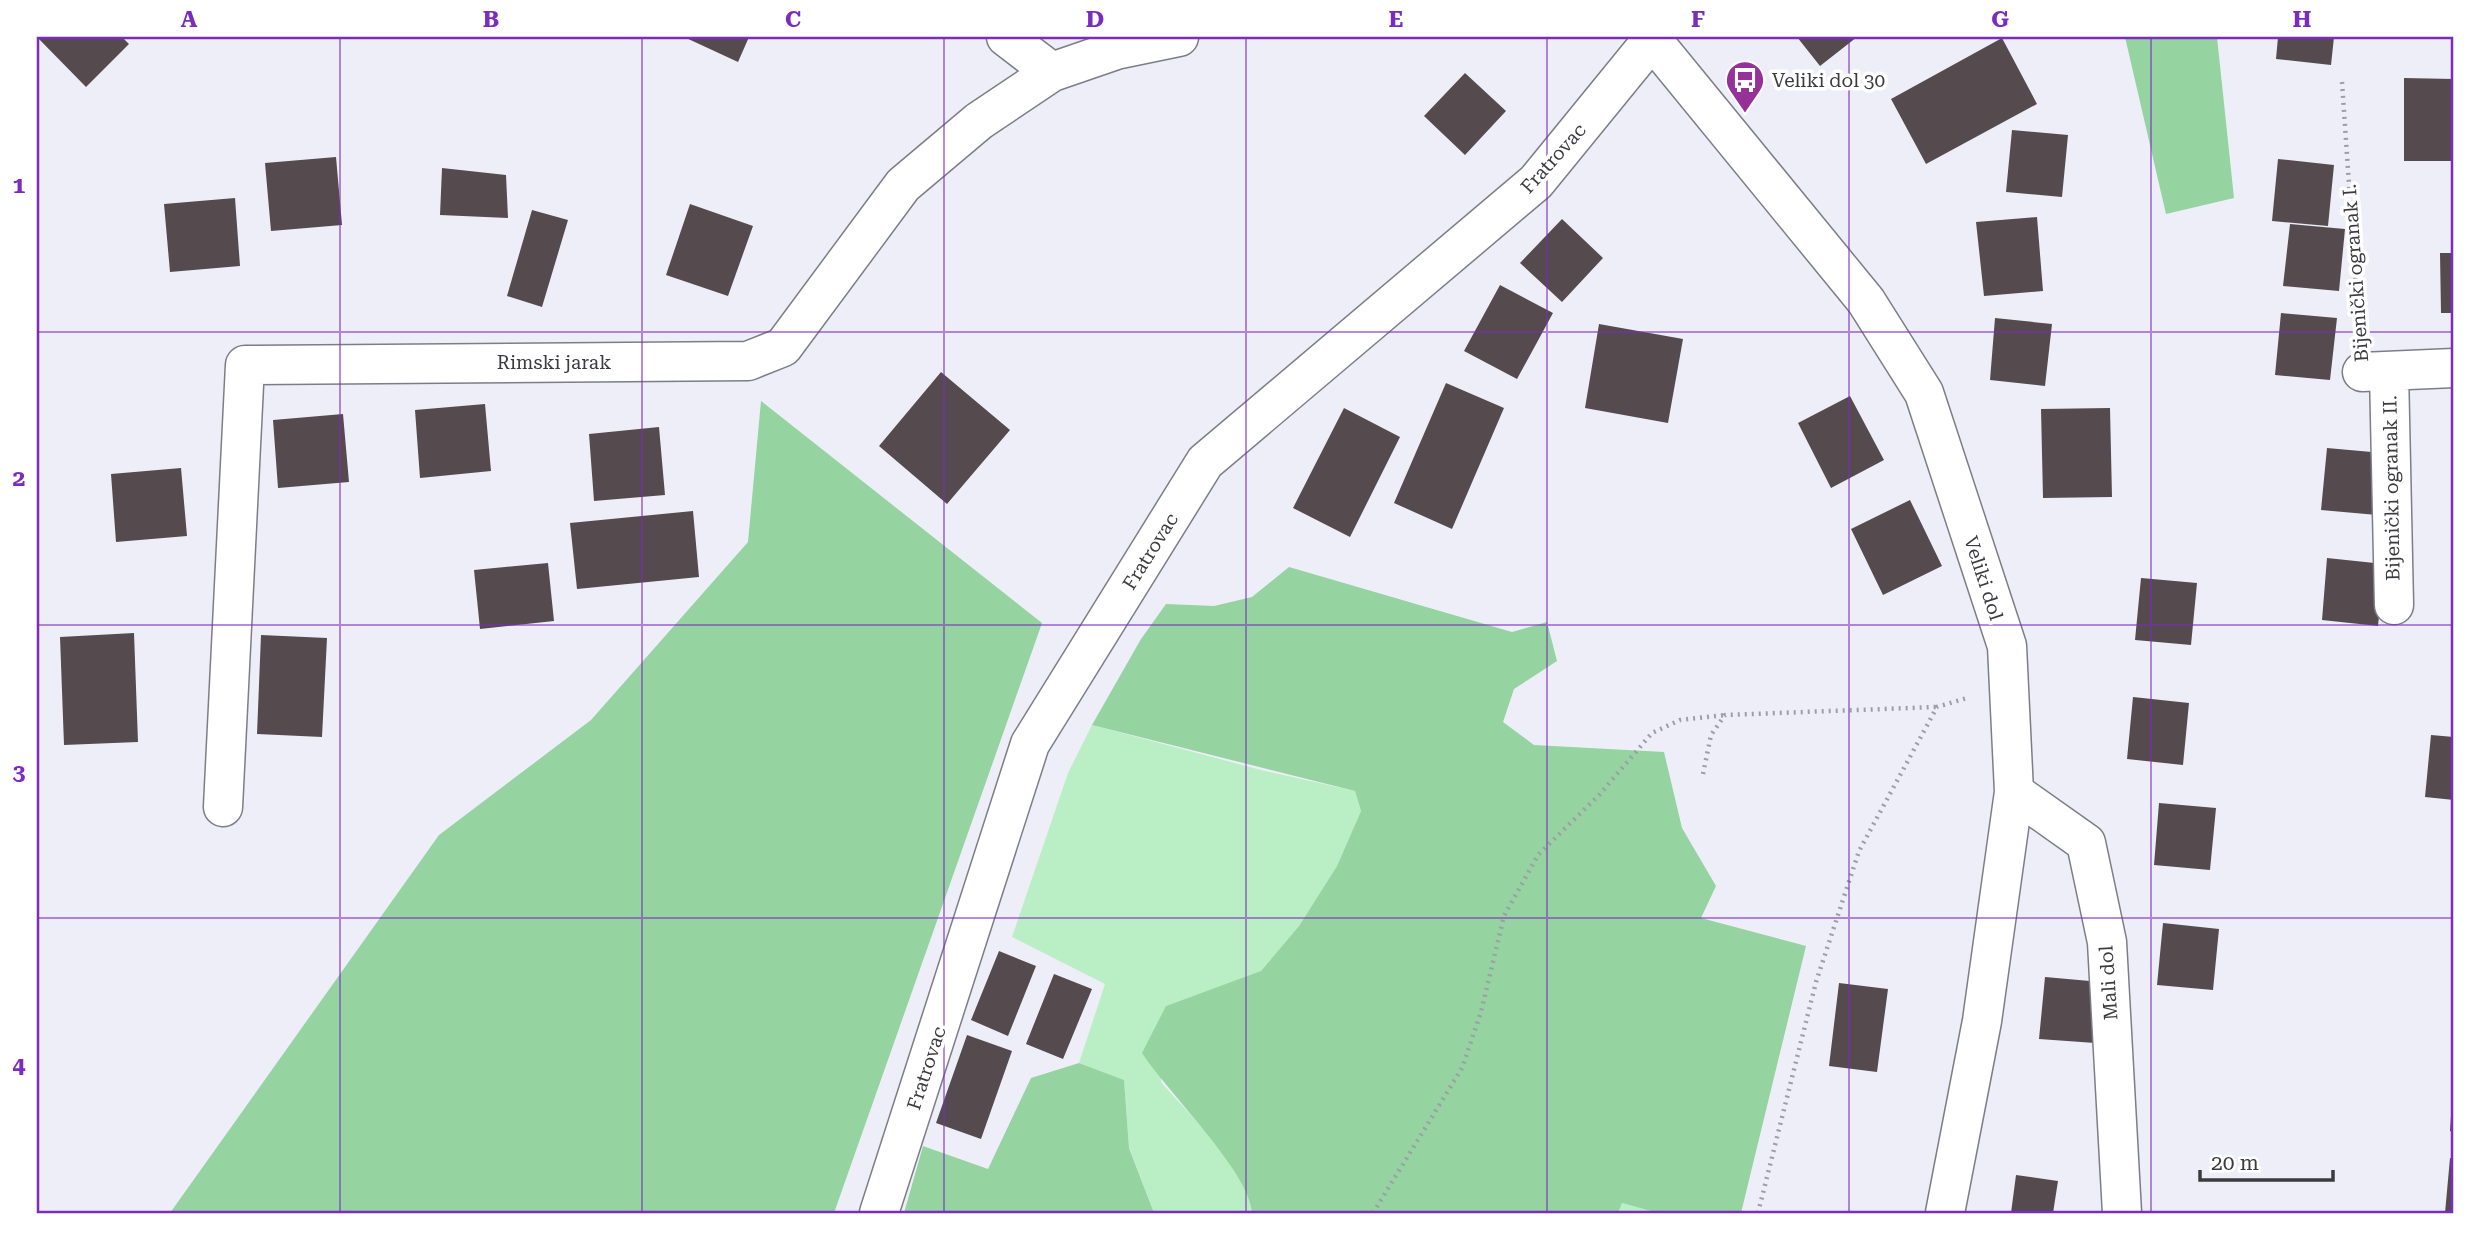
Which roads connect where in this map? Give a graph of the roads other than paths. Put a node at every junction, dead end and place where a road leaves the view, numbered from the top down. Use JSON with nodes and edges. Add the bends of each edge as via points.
{"nodes":[{"id":1,"x":1006,"y":37,"type":"edge"},
{"id":2,"x":1179,"y":37,"type":"edge"},
{"id":3,"x":1651,"y":39,"type":"edge"},
{"id":4,"x":1052,"y":72,"type":"junction"},
{"id":5,"x":2454,"y":368,"type":"edge"},
{"id":6,"x":2375,"y":372,"type":"joint"},
{"id":7,"x":2394,"y":605,"type":"dead end"},
{"id":8,"x":2014,"y":792,"type":"junction"},
{"id":9,"x":223,"y":807,"type":"dead end"},
{"id":10,"x":879,"y":1213,"type":"edge"},
{"id":11,"x":1945,"y":1213,"type":"edge"},
{"id":12,"x":2122,"y":1213,"type":"edge"}],
"edges":[{"from":1,"to":4,"type":"street"},
{"from":2,"to":4,"type":"street","name":"Rimski jarak","via":[[1116,50]]},
{"from":3,"to":8,"type":"street","name":"Veliki dol","via":[[1866,301],[1924,393],[2007,646]]},
{"from":3,"to":10,"type":"street","name":"Fratrovac","via":[[1536,182],[1205,462],[1030,744]]},
{"from":4,"to":9,"type":"street","name":"Rimski jarak","via":[[979,121],[903,185],[783,347],[748,361],[245,365]]},
{"from":5,"to":6,"type":"street","name":"Bijenički ogranak I."},
{"from":6,"to":7,"type":"street","name":"Bijenički ogranak II."},
{"from":8,"to":11,"type":"street","name":"Veliki dol","via":[[1982,1020]]},
{"from":8,"to":12,"type":"street","name":"Mali dol","via":[[2086,843],[2106,942]]}]}
